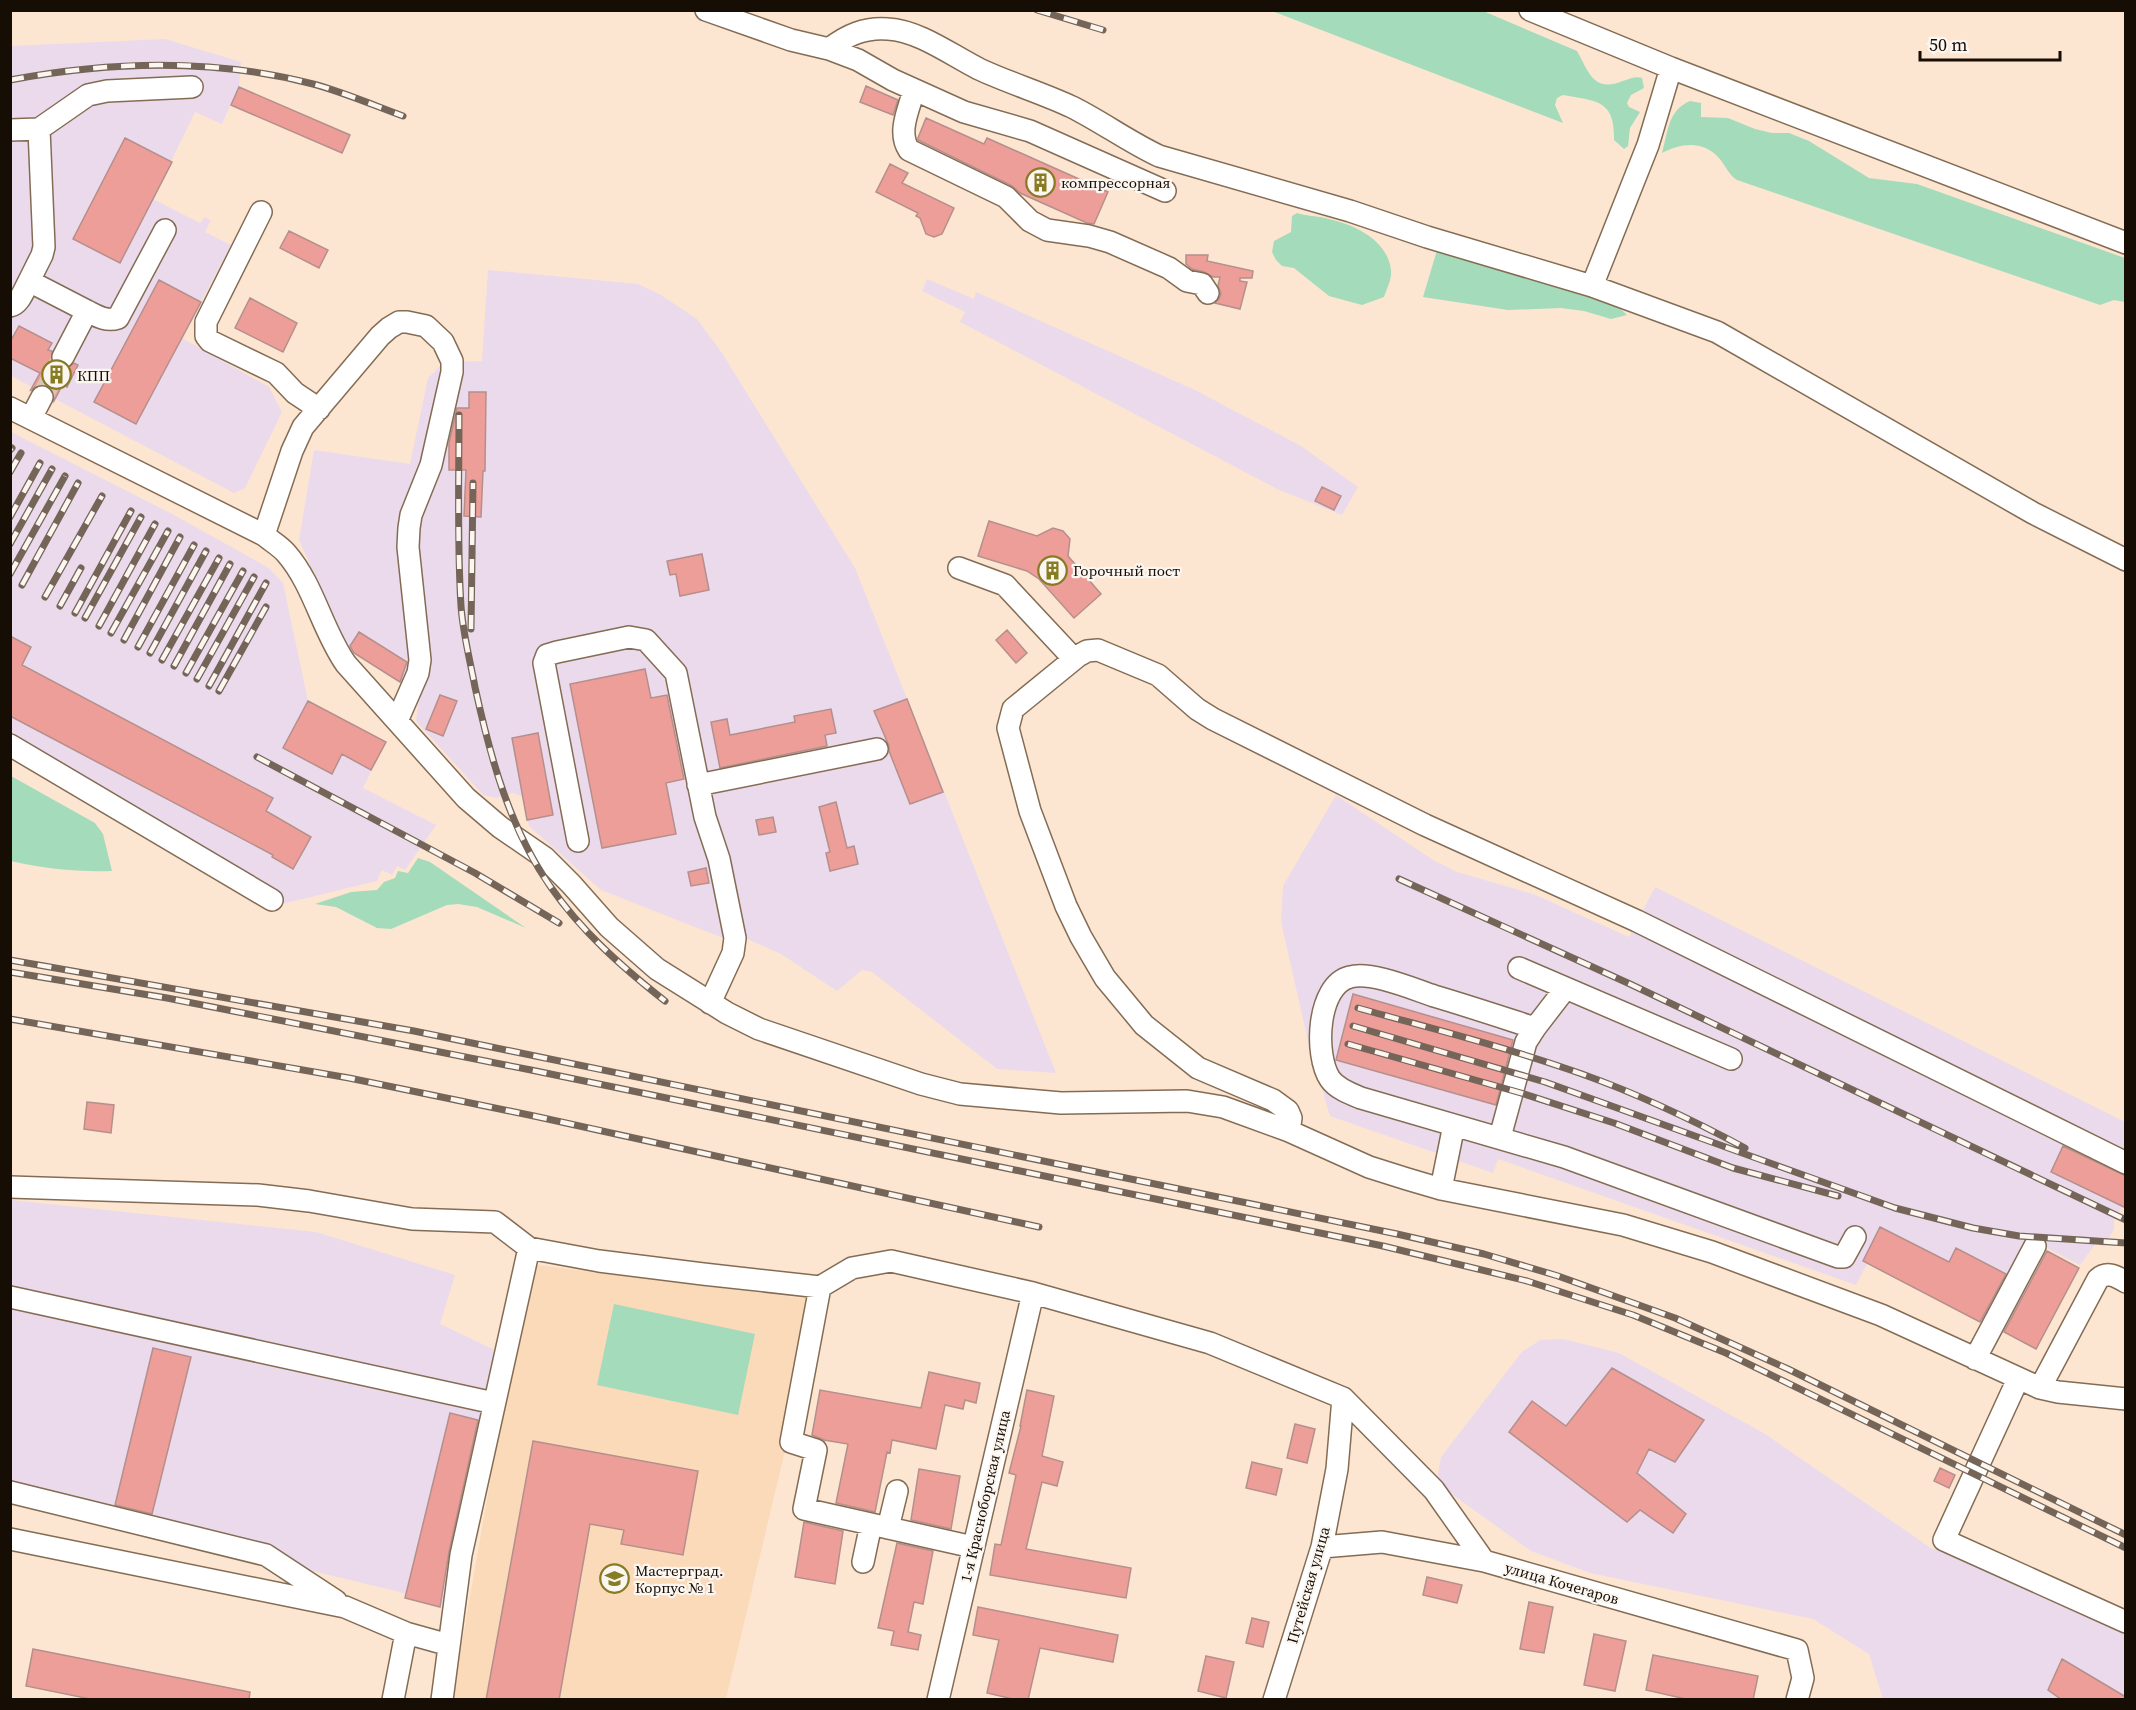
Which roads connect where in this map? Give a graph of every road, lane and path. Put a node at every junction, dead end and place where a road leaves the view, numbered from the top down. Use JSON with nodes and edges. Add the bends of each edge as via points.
{"nodes":[{"id":1,"x":706,"y":10,"type":"edge"},
{"id":2,"x":1530,"y":10,"type":"edge"},
{"id":3,"x":829,"y":49,"type":"junction"},
{"id":4,"x":1671,"y":68,"type":"junction"},
{"id":5,"x":192,"y":87,"type":"dead end"},
{"id":6,"x":914,"y":90,"type":"junction"},
{"id":7,"x":39,"y":129,"type":"junction"},
{"id":8,"x":10,"y":130,"type":"edge"},
{"id":9,"x":1165,"y":191,"type":"dead end"},
{"id":10,"x":261,"y":212,"type":"dead end"},
{"id":11,"x":165,"y":230,"type":"dead end"},
{"id":12,"x":2126,"y":243,"type":"edge"},
{"id":13,"x":29,"y":281,"type":"junction"},
{"id":14,"x":1592,"y":286,"type":"junction"},
{"id":15,"x":1208,"y":293,"type":"dead end"},
{"id":16,"x":10,"y":306,"type":"edge"},
{"id":17,"x":87,"y":311,"type":"junction"},
{"id":18,"x":63,"y":357,"type":"tunnel mouth"},
{"id":19,"x":42,"y":397,"type":"tunnel mouth"},
{"id":20,"x":10,"y":408,"type":"edge"},
{"id":21,"x":319,"y":409,"type":"junction"},
{"id":22,"x":31,"y":418,"type":"junction"},
{"id":23,"x":264,"y":535,"type":"junction"},
{"id":24,"x":2126,"y":560,"type":"edge"},
{"id":25,"x":959,"y":568,"type":"dead end"},
{"id":26,"x":1074,"y":659,"type":"junction"},
{"id":27,"x":397,"y":721,"type":"junction"},
{"id":28,"x":10,"y":745,"type":"edge"},
{"id":29,"x":877,"y":749,"type":"dead end"},
{"id":30,"x":698,"y":785,"type":"junction"},
{"id":31,"x":578,"y":841,"type":"dead end"},
{"id":32,"x":272,"y":900,"type":"dead end"},
{"id":33,"x":1519,"y":968,"type":"dead end"},
{"id":34,"x":1565,"y":989,"type":"junction"},
{"id":35,"x":710,"y":1003,"type":"junction"},
{"id":36,"x":1535,"y":1028,"type":"junction"},
{"id":37,"x":1731,"y":1059,"type":"dead end"},
{"id":38,"x":1454,"y":1125,"type":"junction"},
{"id":39,"x":1289,"y":1131,"type":"junction"},
{"id":40,"x":1500,"y":1137,"type":"junction"},
{"id":41,"x":2126,"y":1163,"type":"edge"},
{"id":42,"x":10,"y":1187,"type":"edge"},
{"id":43,"x":1441,"y":1189,"type":"junction"},
{"id":44,"x":1855,"y":1237,"type":"dead end"},
{"id":45,"x":2035,"y":1246,"type":"dead end"},
{"id":46,"x":529,"y":1248,"type":"junction"},
{"id":47,"x":2122,"y":1274,"type":"edge"},
{"id":48,"x":820,"y":1287,"type":"junction"},
{"id":49,"x":1033,"y":1293,"type":"junction"},
{"id":50,"x":10,"y":1297,"type":"edge"},
{"id":51,"x":1975,"y":1359,"type":"junction"},
{"id":52,"x":2018,"y":1379,"type":"junction"},
{"id":53,"x":2040,"y":1388,"type":"junction"},
{"id":54,"x":1343,"y":1398,"type":"junction"},
{"id":55,"x":2126,"y":1399,"type":"edge"},
{"id":56,"x":494,"y":1403,"type":"junction"},
{"id":57,"x":897,"y":1491,"type":"dead end"},
{"id":58,"x":10,"y":1492,"type":"edge"},
{"id":59,"x":880,"y":1526,"type":"junction"},
{"id":60,"x":10,"y":1539,"type":"edge"},
{"id":61,"x":1322,"y":1547,"type":"junction"},
{"id":62,"x":974,"y":1548,"type":"junction"},
{"id":63,"x":863,"y":1562,"type":"dead end"},
{"id":64,"x":1484,"y":1562,"type":"junction"},
{"id":65,"x":345,"y":1607,"type":"junction"},
{"id":66,"x":2126,"y":1622,"type":"edge"},
{"id":67,"x":406,"y":1633,"type":"junction"},
{"id":68,"x":449,"y":1645,"type":"junction"},
{"id":69,"x":393,"y":1700,"type":"edge"},
{"id":70,"x":442,"y":1700,"type":"edge"},
{"id":71,"x":938,"y":1700,"type":"edge"},
{"id":72,"x":1274,"y":1700,"type":"edge"},
{"id":73,"x":1797,"y":1700,"type":"edge"}],
"edges":[{"from":1,"to":3,"type":"street"},
{"from":2,"to":4,"type":"street"},
{"from":3,"to":6,"type":"street"},
{"from":3,"to":14,"type":"street","via":[[863,30],[901,31],[1072,107],[1159,156]]},
{"from":4,"to":12,"type":"street"},
{"from":4,"to":14,"type":"street","via":[[1644,155]]},
{"from":5,"to":7,"type":"street","via":[[88,95]]},
{"from":6,"to":9,"type":"street","via":[[964,112],[1030,131]]},
{"from":6,"to":15,"type":"street","via":[[903,129],[909,150],[1006,197],[1030,221],[1047,230],[1110,242],[1202,285]]},
{"from":7,"to":8,"type":"street"},
{"from":7,"to":13,"type":"street","via":[[44,247]]},
{"from":10,"to":21,"type":"street","via":[[206,322],[206,336],[276,373],[295,393]]},
{"from":11,"to":17,"type":"street","via":[[118,318],[101,318]]},
{"from":13,"to":16,"type":"street","via":[[19,300]]},
{"from":13,"to":17,"type":"street"},
{"from":14,"to":24,"type":"street","via":[[1717,332],[2033,513]]},
{"from":17,"to":18,"type":"street"},
{"from":19,"to":22,"type":"street"},
{"from":20,"to":22,"type":"street"},
{"from":21,"to":23,"type":"street","via":[[303,427],[295,444]]},
{"from":21,"to":27,"type":"street","via":[[380,336],[399,322],[426,326],[443,342],[452,361],[431,465],[409,528],[420,660]]},
{"from":22,"to":23,"type":"street"},
{"from":23,"to":27,"type":"street","via":[[285,552],[301,575],[341,657]]},
{"from":25,"to":26,"type":"street","via":[[1005,585]]},
{"from":26,"to":39,"type":"street","via":[[1013,709],[1008,728],[1030,811],[1066,906],[1105,978],[1144,1024],[1198,1068],[1282,1106],[1291,1118]]},
{"from":26,"to":41,"type":"street","via":[[1098,650],[1158,675],[1213,719],[1435,830],[1637,921]]},
{"from":27,"to":35,"type":"street","via":[[483,814],[545,858],[609,927],[657,969]]},
{"from":28,"to":32,"type":"street"},
{"from":29,"to":30,"type":"street"},
{"from":30,"to":31,"type":"street","via":[[676,673],[652,645],[629,637],[547,656],[544,672]]},
{"from":30,"to":35,"type":"street","via":[[735,938],[734,953]]},
{"from":33,"to":34,"type":"street"},
{"from":34,"to":36,"type":"street"},
{"from":34,"to":37,"type":"street"},
{"from":35,"to":39,"type":"street","via":[[791,1041],[960,1094],[1061,1103],[1188,1101],[1223,1107]]},
{"from":36,"to":38,"type":"street","via":[[1382,980],[1351,976],[1335,987],[1320,1031],[1321,1052],[1331,1080],[1349,1094]]},
{"from":36,"to":40,"type":"street","via":[[1522,1054]]},
{"from":38,"to":40,"type":"street"},
{"from":38,"to":43,"type":"street"},
{"from":39,"to":43,"type":"street","via":[[1369,1167]]},
{"from":40,"to":44,"type":"street","via":[[1838,1257],[1844,1257]]},
{"from":42,"to":46,"type":"street","via":[[309,1200],[412,1219],[495,1222]]},
{"from":43,"to":51,"type":"street","via":[[1664,1236],[1832,1295]]},
{"from":45,"to":51,"type":"street"},
{"from":46,"to":48,"type":"street","via":[[599,1261]]},
{"from":46,"to":56,"type":"street"},
{"from":47,"to":53,"type":"street","via":[[2101,1276],[2094,1283]]},
{"from":48,"to":49,"type":"street","via":[[852,1268],[891,1261]]},
{"from":48,"to":59,"type":"street","via":[[790,1442],[816,1450],[804,1509]]},
{"from":49,"to":54,"type":"street","via":[[1210,1343]]},
{"from":49,"to":62,"type":"street","name":"1-я Красноборская улица"},
{"from":50,"to":56,"type":"street"},
{"from":51,"to":52,"type":"street"},
{"from":52,"to":53,"type":"street"},
{"from":52,"to":66,"type":"street","via":[[1944,1540]]},
{"from":53,"to":55,"type":"street"},
{"from":54,"to":61,"type":"street","name":"Путейская улица"},
{"from":54,"to":64,"type":"street","via":[[1434,1490]]},
{"from":56,"to":68,"type":"street","via":[[460,1555]]},
{"from":57,"to":59,"type":"street"},
{"from":58,"to":65,"type":"street","via":[[266,1555]]},
{"from":59,"to":62,"type":"street"},
{"from":59,"to":63,"type":"street"},
{"from":60,"to":65,"type":"street"},
{"from":61,"to":64,"type":"street","name":"улица Кочегаров","via":[[1382,1542]]},
{"from":61,"to":72,"type":"street","name":"Путейская улица"},
{"from":62,"to":71,"type":"street","name":"1-я Красноборская улица"},
{"from":64,"to":73,"type":"street","name":"улица Кочегаров","via":[[1797,1650],[1803,1678]]},
{"from":65,"to":67,"type":"street"},
{"from":67,"to":68,"type":"street"},
{"from":67,"to":69,"type":"street"},
{"from":68,"to":70,"type":"street"}]}
